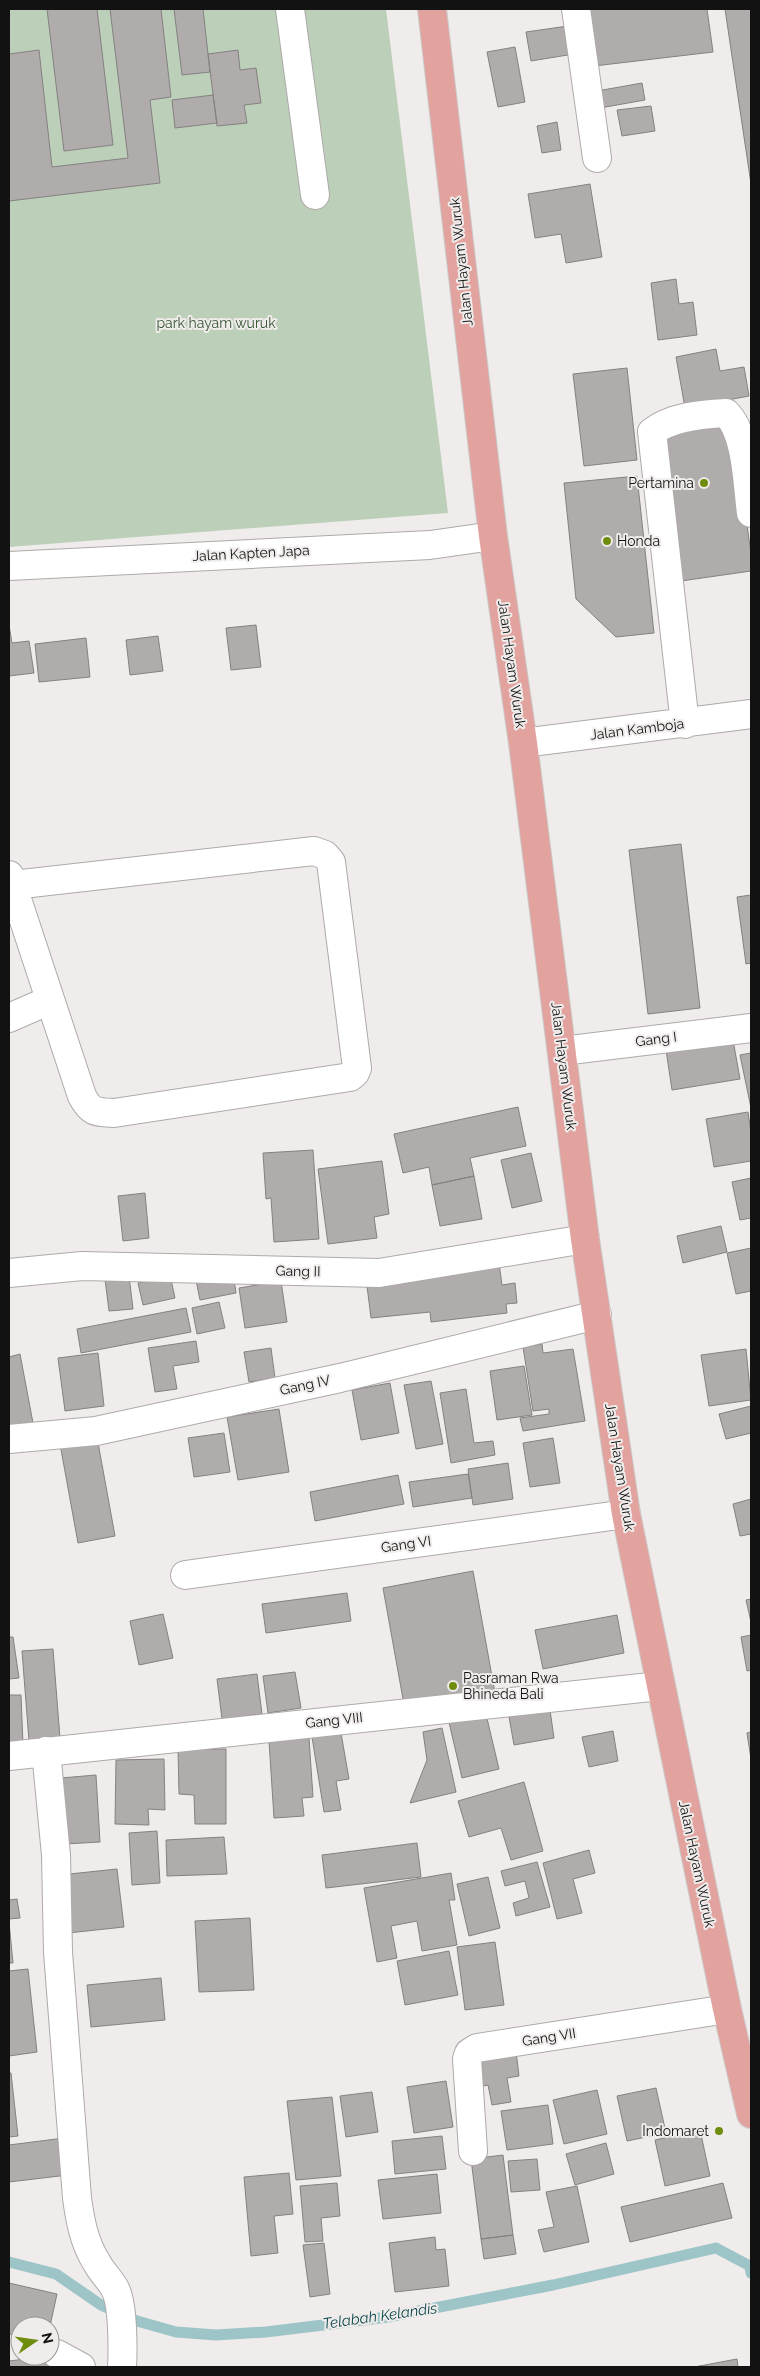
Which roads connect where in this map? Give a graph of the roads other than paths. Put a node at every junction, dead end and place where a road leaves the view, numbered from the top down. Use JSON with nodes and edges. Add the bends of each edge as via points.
{"nodes":[{"id":1,"x":290,"y":9,"type":"edge"},
{"id":2,"x":432,"y":9,"type":"edge"},
{"id":3,"x":576,"y":9,"type":"edge"},
{"id":4,"x":597,"y":158,"type":"dead end"},
{"id":5,"x":315,"y":195,"type":"dead end"},
{"id":6,"x":751,"y":514,"type":"edge"},
{"id":7,"x":492,"y":536,"type":"junction"},
{"id":8,"x":9,"y":566,"type":"edge"},
{"id":9,"x":751,"y":714,"type":"edge"},
{"id":10,"x":685,"y":724,"type":"junction"},
{"id":11,"x":523,"y":743,"type":"junction"},
{"id":12,"x":11,"y":880,"type":"edge"},
{"id":13,"x":20,"y":944,"type":"edge"},
{"id":14,"x":50,"y":1000,"type":"junction"},
{"id":15,"x":9,"y":1018,"type":"edge"},
{"id":16,"x":751,"y":1028,"type":"edge"},
{"id":17,"x":562,"y":1051,"type":"junction"},
{"id":18,"x":585,"y":1239,"type":"junction"},
{"id":19,"x":9,"y":1273,"type":"edge"},
{"id":20,"x":598,"y":1314,"type":"junction"},
{"id":21,"x":9,"y":1439,"type":"edge"},
{"id":22,"x":626,"y":1514,"type":"junction"},
{"id":23,"x":185,"y":1575,"type":"dead end"},
{"id":24,"x":660,"y":1686,"type":"junction"},
{"id":25,"x":46,"y":1751,"type":"junction"},
{"id":26,"x":9,"y":1756,"type":"edge"},
{"id":27,"x":727,"y":2009,"type":"junction"},
{"id":28,"x":751,"y":2114,"type":"edge"},
{"id":29,"x":473,"y":2151,"type":"dead end"},
{"id":30,"x":60,"y":2356,"type":"edge"},
{"id":31,"x":81,"y":2367,"type":"edge"},
{"id":32,"x":122,"y":2367,"type":"edge"}],
"edges":[{"from":1,"to":5,"type":"street"},
{"from":2,"to":7,"type":"main road","name":"Jalan Hayam Wuruk"},
{"from":3,"to":4,"type":"street"},
{"from":6,"to":10,"type":"street","via":[[742,444],[734,420],[726,413],[682,419],[659,426],[652,432]]},
{"from":7,"to":8,"type":"street","name":"Jalan Kapten Japa","via":[[430,545]]},
{"from":7,"to":11,"type":"main road","name":"Jalan Hayam Wuruk"},
{"from":9,"to":10,"type":"street","name":"Jalan Kamboja"},
{"from":10,"to":11,"type":"street","name":"Jalan Kamboja"},
{"from":11,"to":17,"type":"main road","name":"Jalan Hayam Wuruk"},
{"from":12,"to":13,"type":"street"},
{"from":12,"to":14,"type":"street","via":[[314,851],[325,855],[331,862],[357,1068],[350,1078],[114,1113],[96,1112],[82,1096]]},
{"from":13,"to":14,"type":"street"},
{"from":14,"to":15,"type":"street"},
{"from":16,"to":17,"type":"street","name":"Gang I"},
{"from":17,"to":18,"type":"main road","name":"Jalan Hayam Wuruk"},
{"from":18,"to":19,"type":"street","name":"Gang II","via":[[379,1273],[82,1266]]},
{"from":18,"to":20,"type":"main road","name":"Jalan Hayam Wuruk"},
{"from":20,"to":21,"type":"street","name":"Gang IV","via":[[340,1378],[96,1431]]},
{"from":20,"to":22,"type":"main road","name":"Jalan Hayam Wuruk"},
{"from":22,"to":23,"type":"street","name":"Gang VI"},
{"from":22,"to":24,"type":"main road","name":"Jalan Hayam Wuruk"},
{"from":24,"to":25,"type":"street","name":"Gang VIII"},
{"from":24,"to":27,"type":"main road","name":"Jalan Hayam Wuruk"},
{"from":25,"to":26,"type":"street","name":"Gang VIII"},
{"from":25,"to":32,"type":"street","via":[[56,1855],[58,1952],[77,2198],[88,2246],[114,2287],[120,2315]]},
{"from":27,"to":28,"type":"main road","name":"Jalan Hayam Wuruk"},
{"from":27,"to":29,"type":"street","name":"Gang VII","via":[[477,2048],[469,2053],[467,2059]]},
{"from":30,"to":31,"type":"street"}]}
